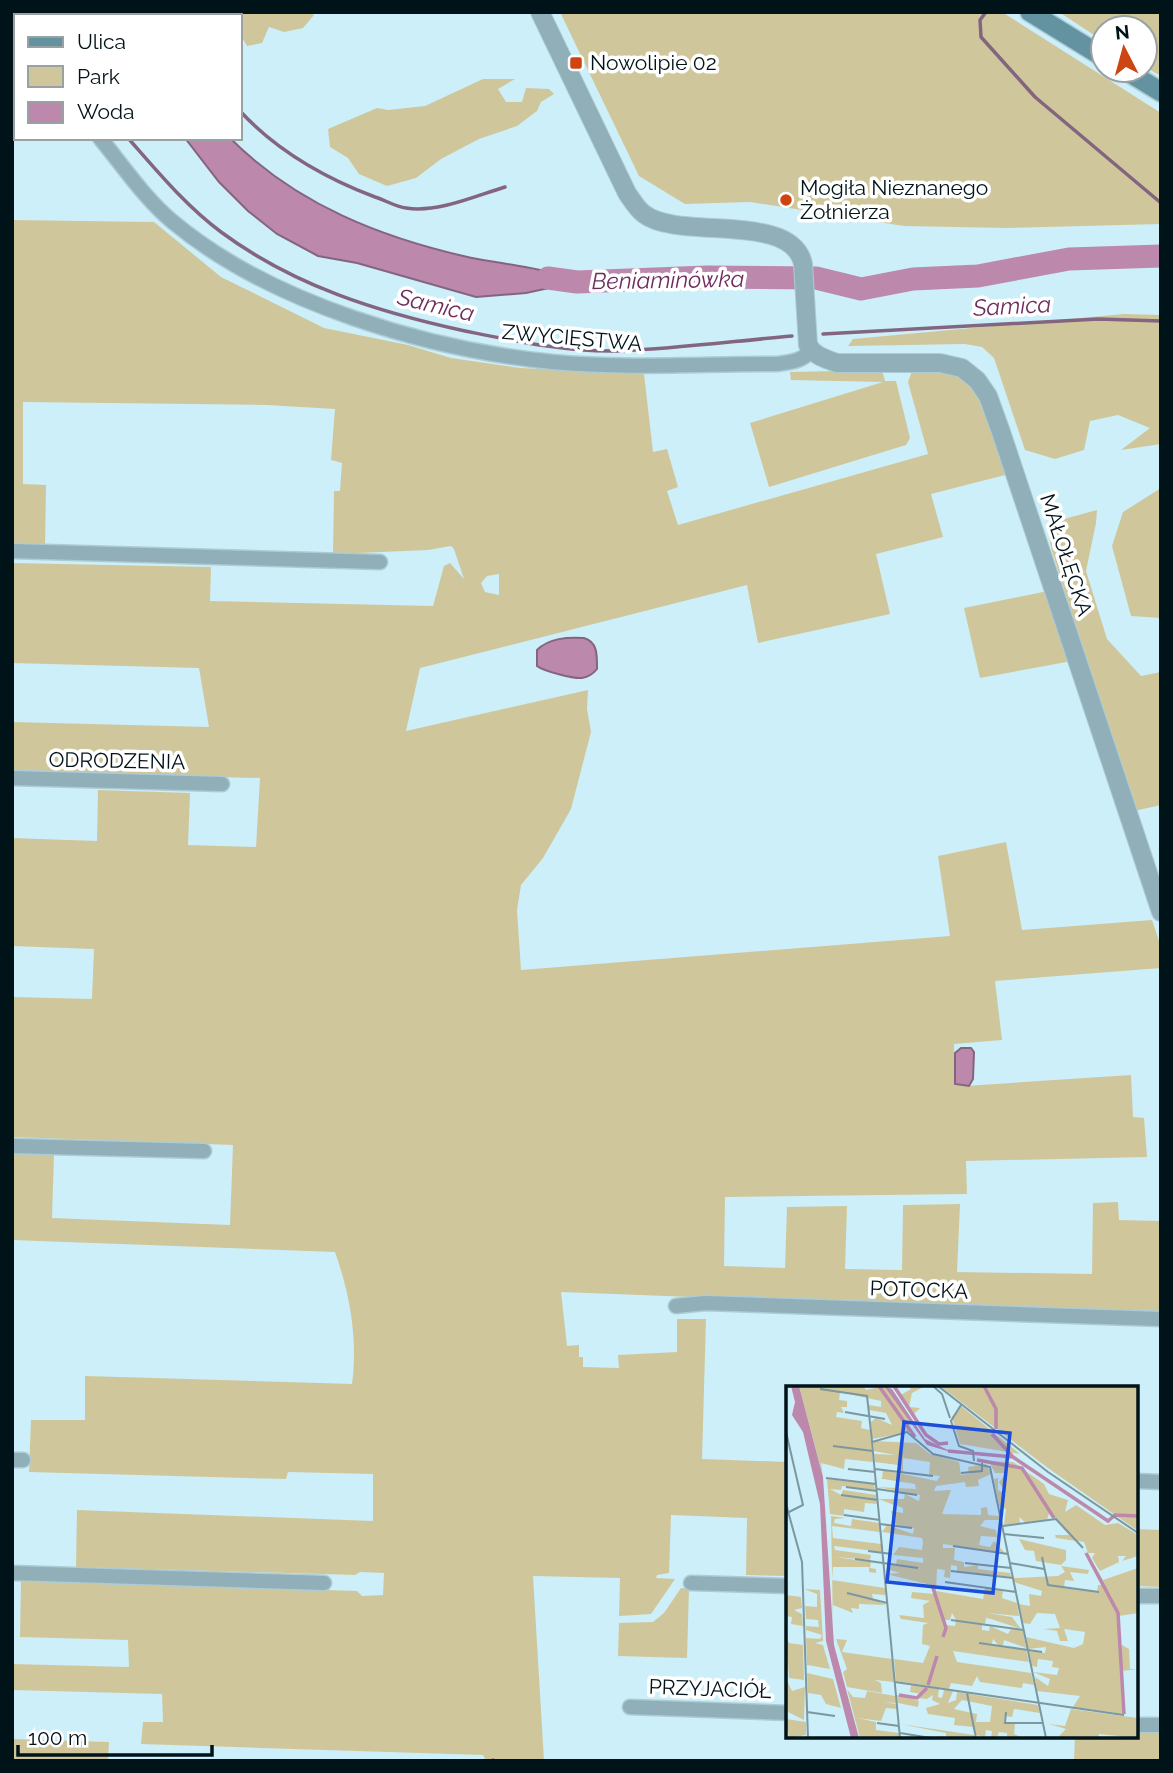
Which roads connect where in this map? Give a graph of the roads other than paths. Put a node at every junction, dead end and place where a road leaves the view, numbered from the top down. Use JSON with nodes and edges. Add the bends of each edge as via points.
{"nodes":[{"id":1,"x":540,"y":12,"type":"edge"},
{"id":2,"x":1030,"y":12,"type":"edge"},
{"id":3,"x":1089,"y":48,"type":"edge"},
{"id":4,"x":102,"y":140,"type":"edge"},
{"id":5,"x":811,"y":350,"type":"junction"},
{"id":6,"x":12,"y":551,"type":"edge"},
{"id":7,"x":380,"y":562,"type":"dead end"},
{"id":8,"x":12,"y":778,"type":"edge"},
{"id":9,"x":222,"y":784,"type":"dead end"},
{"id":10,"x":1161,"y":912,"type":"edge"},
{"id":11,"x":12,"y":1146,"type":"edge"},
{"id":12,"x":204,"y":1151,"type":"dead end"},
{"id":13,"x":676,"y":1306,"type":"dead end"},
{"id":14,"x":1161,"y":1319,"type":"edge"},
{"id":15,"x":1138,"y":1481,"type":"edge"},
{"id":16,"x":1161,"y":1482,"type":"edge"},
{"id":17,"x":12,"y":1573,"type":"edge"},
{"id":18,"x":324,"y":1583,"type":"dead end"},
{"id":19,"x":691,"y":1583,"type":"dead end"},
{"id":20,"x":786,"y":1587,"type":"edge"},
{"id":21,"x":1138,"y":1596,"type":"edge"},
{"id":22,"x":1161,"y":1596,"type":"edge"},
{"id":23,"x":630,"y":1707,"type":"dead end"},
{"id":24,"x":786,"y":1713,"type":"edge"},
{"id":25,"x":1138,"y":1725,"type":"edge"},
{"id":26,"x":1161,"y":1726,"type":"edge"}],
"edges":[{"from":1,"to":5,"type":"street","via":[[627,193],[645,215],[665,222],[783,238],[795,247],[803,264]]},
{"from":2,"to":3,"type":"main road"},
{"from":4,"to":5,"type":"street","name":"ZWYCIĘSTWA","via":[[171,221],[204,246],[283,291],[349,316],[463,347],[552,362],[626,366],[776,363],[794,361]]},
{"from":5,"to":10,"type":"street","name":"MAŁOŁĘCKA","via":[[837,363],[940,363],[962,368],[988,396]]},
{"from":6,"to":7,"type":"street"},
{"from":8,"to":9,"type":"street","name":"ODRODZENIA"},
{"from":11,"to":12,"type":"street"},
{"from":13,"to":14,"type":"street","name":"POTOCKA","via":[[705,1303]]},
{"from":15,"to":16,"type":"street"},
{"from":17,"to":18,"type":"street"},
{"from":19,"to":20,"type":"street"},
{"from":21,"to":22,"type":"street"},
{"from":23,"to":24,"type":"street","name":"PRZYJACIÓŁ"},
{"from":25,"to":26,"type":"street"}]}
